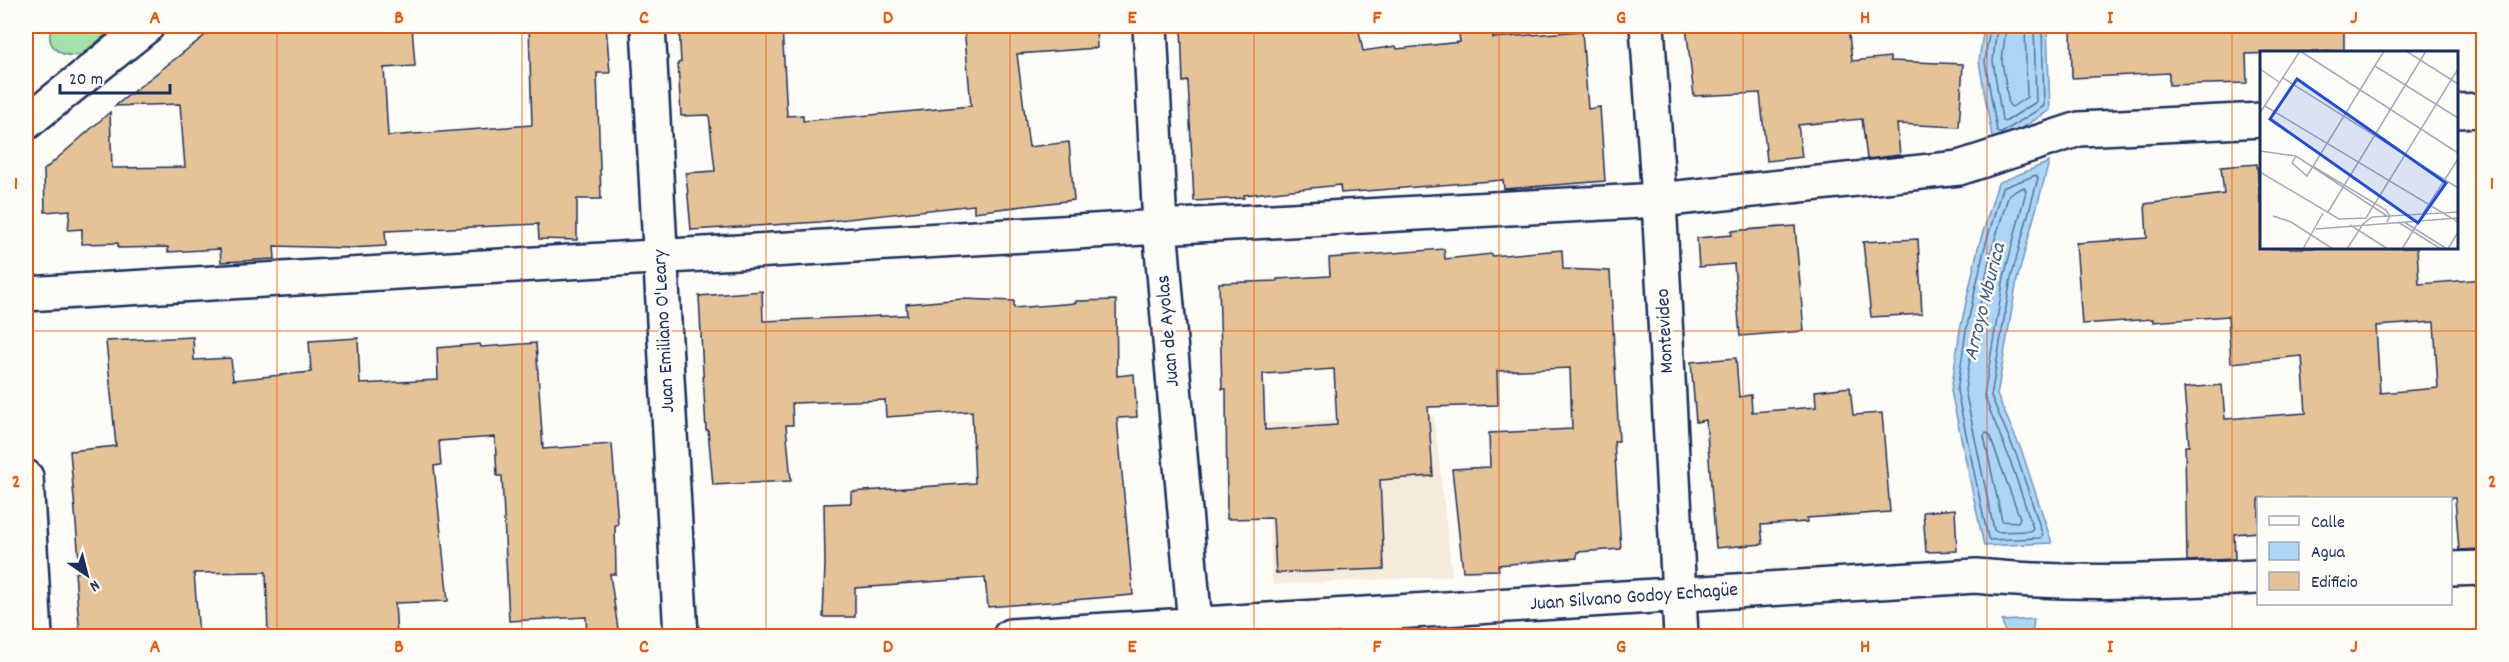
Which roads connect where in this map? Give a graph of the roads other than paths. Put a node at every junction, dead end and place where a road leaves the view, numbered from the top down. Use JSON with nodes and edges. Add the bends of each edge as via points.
{"nodes":[{"id":1,"x":147,"y":26,"type":"edge"},
{"id":2,"x":648,"y":26,"type":"edge"},
{"id":3,"x":1149,"y":26,"type":"edge"},
{"id":4,"x":1647,"y":26,"type":"edge"},
{"id":5,"x":2484,"y":110,"type":"edge"},
{"id":6,"x":2458,"y":111,"type":"edge"},
{"id":7,"x":2260,"y":120,"type":"edge"},
{"id":8,"x":26,"y":123,"type":"edge"},
{"id":9,"x":1659,"y":200,"type":"junction"},
{"id":10,"x":1160,"y":227,"type":"junction"},
{"id":11,"x":661,"y":257,"type":"junction"},
{"id":12,"x":26,"y":294,"type":"edge"},
{"id":13,"x":26,"y":477,"type":"edge"},
{"id":14,"x":2484,"y":568,"type":"edge"},
{"id":15,"x":2452,"y":569,"type":"edge"},
{"id":16,"x":2257,"y":577,"type":"edge"},
{"id":17,"x":1680,"y":595,"type":"junction"},
{"id":18,"x":1196,"y":631,"type":"edge"},
{"id":19,"x":35,"y":636,"type":"edge"},
{"id":20,"x":681,"y":636,"type":"edge"},
{"id":21,"x":1010,"y":636,"type":"edge"},
{"id":22,"x":1681,"y":636,"type":"edge"}],
"edges":[{"from":1,"to":8,"type":"street"},
{"from":2,"to":11,"type":"street","name":"Juan Emiliano O'Leary"},
{"from":3,"to":10,"type":"street","name":"Juan de Ayolas"},
{"from":4,"to":9,"type":"street","name":"Montevideo"},
{"from":5,"to":6,"type":"street"},
{"from":7,"to":9,"type":"street","via":[[2079,129],[1959,168]]},
{"from":9,"to":10,"type":"street"},
{"from":9,"to":17,"type":"street","name":"Montevideo"},
{"from":10,"to":11,"type":"street"},
{"from":10,"to":18,"type":"street","name":"Juan de Ayolas"},
{"from":11,"to":12,"type":"street"},
{"from":11,"to":20,"type":"street","name":"Juan Emiliano O'Leary"},
{"from":13,"to":19,"type":"street"},
{"from":14,"to":15,"type":"street"},
{"from":16,"to":17,"type":"street","name":"Juan Silvano Godoy Echagüe","via":[[2112,583],[1976,576]]},
{"from":17,"to":18,"type":"street","name":"Juan Silvano Godoy Echagüe"},
{"from":17,"to":22,"type":"street","name":"Montevideo"},
{"from":18,"to":21,"type":"street","name":"Juan Silvano Godoy Echagüe"}]}
